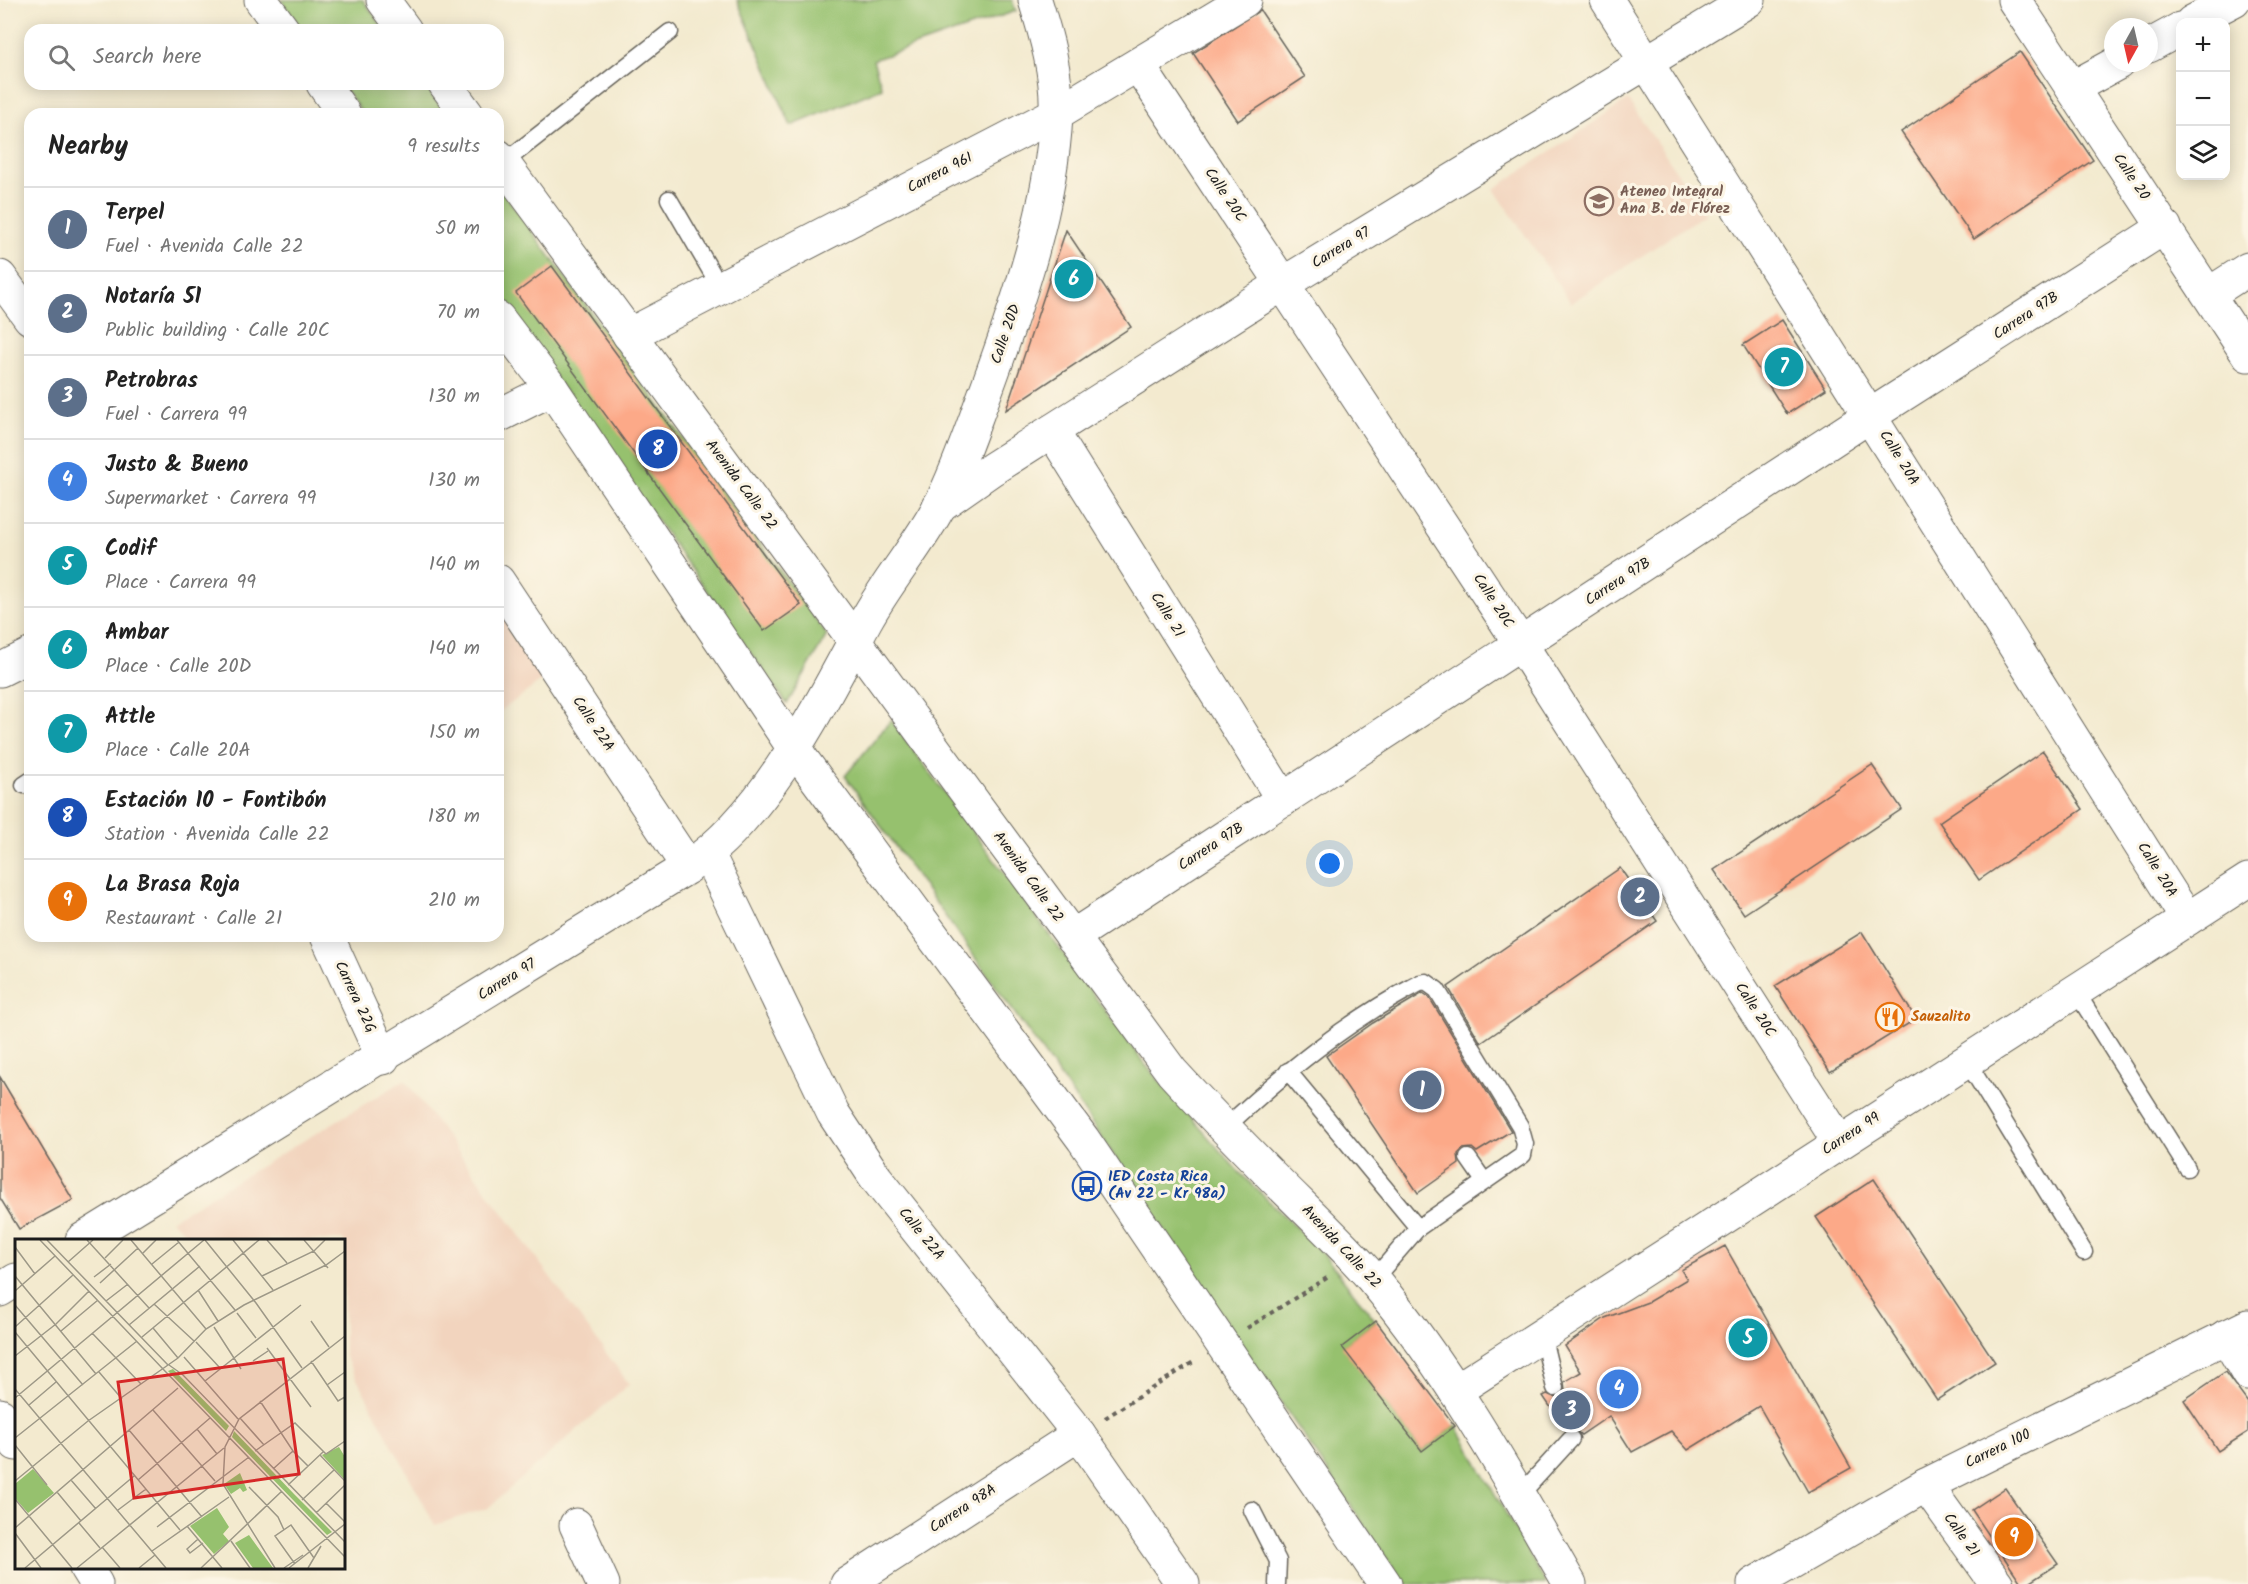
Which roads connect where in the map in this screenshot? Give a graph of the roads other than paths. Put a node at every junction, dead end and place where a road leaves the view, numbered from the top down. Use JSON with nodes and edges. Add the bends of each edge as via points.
{"nodes":[{"id":1,"x":261,"y":0,"type":"edge"},
{"id":2,"x":383,"y":0,"type":"edge"},
{"id":3,"x":1035,"y":0,"type":"edge"},
{"id":4,"x":1245,"y":0,"type":"edge"},
{"id":5,"x":1607,"y":0,"type":"edge"},
{"id":6,"x":1749,"y":0,"type":"edge"},
{"id":7,"x":2014,"y":0,"type":"edge"},
{"id":8,"x":2234,"y":0,"type":"edge"},
{"id":9,"x":2200,"y":18,"type":"edge"},
{"id":10,"x":279,"y":24,"type":"edge"},
{"id":11,"x":401,"y":24,"type":"edge"},
{"id":12,"x":670,"y":32,"type":"dead end"},
{"id":13,"x":2176,"y":32,"type":"edge"},
{"id":14,"x":2158,"y":41,"type":"edge"},
{"id":15,"x":1646,"y":63,"type":"junction"},
{"id":16,"x":1138,"y":65,"type":"junction"},
{"id":17,"x":2104,"y":71,"type":"edge"},
{"id":18,"x":2072,"y":88,"type":"junction"},
{"id":19,"x":326,"y":90,"type":"edge"},
{"id":20,"x":449,"y":90,"type":"edge"},
{"id":21,"x":340,"y":108,"type":"edge"},
{"id":22,"x":463,"y":108,"type":"edge"},
{"id":23,"x":1056,"y":113,"type":"junction"},
{"id":24,"x":504,"y":157,"type":"edge"},
{"id":25,"x":504,"y":165,"type":"edge"},
{"id":26,"x":669,"y":199,"type":"dead end"},
{"id":27,"x":2165,"y":227,"type":"junction"},
{"id":28,"x":2248,"y":269,"type":"edge"},
{"id":29,"x":0,"y":277,"type":"edge"},
{"id":30,"x":1284,"y":283,"type":"junction"},
{"id":31,"x":719,"y":285,"type":"junction"},
{"id":32,"x":2209,"y":294,"type":"junction"},
{"id":33,"x":24,"y":310,"type":"edge"},
{"id":34,"x":504,"y":326,"type":"edge"},
{"id":35,"x":629,"y":335,"type":"junction"},
{"id":36,"x":2248,"y":355,"type":"edge"},
{"id":37,"x":552,"y":389,"type":"junction"},
{"id":38,"x":504,"y":413,"type":"edge"},
{"id":39,"x":1871,"y":415,"type":"junction"},
{"id":40,"x":1052,"y":431,"type":"junction"},
{"id":41,"x":939,"y":506,"type":"junction"},
{"id":42,"x":504,"y":589,"type":"edge"},
{"id":43,"x":855,"y":640,"type":"junction"},
{"id":44,"x":1522,"y":646,"type":"junction"},
{"id":45,"x":24,"y":658,"type":"edge"},
{"id":46,"x":0,"y":670,"type":"edge"},
{"id":47,"x":793,"y":747,"type":"junction"},
{"id":48,"x":1283,"y":800,"type":"junction"},
{"id":49,"x":698,"y":861,"type":"junction"},
{"id":50,"x":2248,"y":880,"type":"edge"},
{"id":51,"x":2187,"y":919,"type":"junction"},
{"id":52,"x":1072,"y":937,"type":"junction"},
{"id":53,"x":330,"y":942,"type":"edge"},
{"id":54,"x":2075,"y":990,"type":"junction"},
{"id":55,"x":382,"y":1058,"type":"junction"},
{"id":56,"x":1966,"y":1060,"type":"junction"},
{"id":57,"x":1288,"y":1071,"type":"junction"},
{"id":58,"x":1225,"y":1128,"type":"junction"},
{"id":59,"x":1839,"y":1142,"type":"junction"},
{"id":60,"x":1468,"y":1158,"type":"dead end"},
{"id":61,"x":2187,"y":1168,"type":"dead end"},
{"id":62,"x":1484,"y":1181,"type":"junction"},
{"id":63,"x":1418,"y":1228,"type":"junction"},
{"id":64,"x":84,"y":1239,"type":"edge"},
{"id":65,"x":2084,"y":1252,"type":"dead end"},
{"id":66,"x":1373,"y":1280,"type":"junction"},
{"id":67,"x":15,"y":1281,"type":"edge"},
{"id":68,"x":0,"y":1290,"type":"edge"},
{"id":69,"x":2237,"y":1331,"type":"edge"},
{"id":70,"x":1542,"y":1334,"type":"junction"},
{"id":71,"x":2248,"y":1374,"type":"edge"},
{"id":72,"x":1554,"y":1388,"type":"dead end"},
{"id":73,"x":1455,"y":1391,"type":"junction"},
{"id":74,"x":0,"y":1415,"type":"edge"},
{"id":75,"x":1079,"y":1434,"type":"junction"},
{"id":76,"x":1571,"y":1439,"type":"dead end"},
{"id":77,"x":15,"y":1442,"type":"edge"},
{"id":78,"x":1926,"y":1485,"type":"junction"},
{"id":79,"x":1519,"y":1496,"type":"junction"},
{"id":80,"x":1252,"y":1510,"type":"dead end"},
{"id":81,"x":576,"y":1525,"type":"dead end"},
{"id":82,"x":1360,"y":1551,"type":"junction"},
{"id":83,"x":87,"y":1569,"type":"edge"},
{"id":84,"x":854,"y":1582,"type":"edge"},
{"id":85,"x":96,"y":1584,"type":"edge"},
{"id":86,"x":603,"y":1584,"type":"edge"},
{"id":87,"x":1183,"y":1584,"type":"edge"},
{"id":88,"x":1277,"y":1584,"type":"edge"},
{"id":89,"x":1377,"y":1584,"type":"edge"},
{"id":90,"x":1385,"y":1584,"type":"edge"},
{"id":91,"x":1570,"y":1584,"type":"edge"},
{"id":92,"x":1754,"y":1584,"type":"edge"},
{"id":93,"x":1997,"y":1584,"type":"edge"}],
"edges":[{"from":1,"to":10,"type":"street"},
{"from":2,"to":11,"type":"street"},
{"from":3,"to":23,"type":"street","name":"Calle 20D","via":[[1051,62]]},
{"from":4,"to":16,"type":"street","name":"Carrera 96I"},
{"from":5,"to":15,"type":"street","name":"Calle 20A"},
{"from":6,"to":15,"type":"street","name":"Carrera 97"},
{"from":7,"to":18,"type":"street","name":"Calle 20"},
{"from":8,"to":9,"type":"street"},
{"from":12,"to":24,"type":"lane"},
{"from":13,"to":14,"type":"street"},
{"from":15,"to":30,"type":"street","name":"Carrera 97"},
{"from":15,"to":39,"type":"street","name":"Calle 20A"},
{"from":16,"to":23,"type":"street","name":"Carrera 96I"},
{"from":16,"to":30,"type":"street","name":"Calle 20C"},
{"from":17,"to":18,"type":"street"},
{"from":18,"to":27,"type":"street","name":"Calle 20"},
{"from":19,"to":21,"type":"street"},
{"from":20,"to":22,"type":"street"},
{"from":23,"to":31,"type":"street","name":"Carrera 96I"},
{"from":23,"to":41,"type":"street","name":"Calle 20D","via":[[1039,218],[1014,312]]},
{"from":25,"to":35,"type":"street","name":"Avenida Calle 22"},
{"from":26,"to":31,"type":"lane"},
{"from":27,"to":32,"type":"street","name":"Calle 20"},
{"from":27,"to":39,"type":"street","name":"Carrera 97B"},
{"from":28,"to":32,"type":"street"},
{"from":29,"to":33,"type":"street"},
{"from":30,"to":40,"type":"street","name":"Carrera 97"},
{"from":30,"to":44,"type":"street","name":"Calle 20C"},
{"from":31,"to":35,"type":"street","name":"Carrera 96I"},
{"from":32,"to":36,"type":"street","name":"Calle 20"},
{"from":34,"to":37,"type":"street"},
{"from":35,"to":43,"type":"street","name":"Avenida Calle 22"},
{"from":37,"to":38,"type":"street"},
{"from":37,"to":47,"type":"street"},
{"from":39,"to":44,"type":"street","name":"Carrera 97B"},
{"from":39,"to":51,"type":"street","name":"Calle 20A"},
{"from":40,"to":41,"type":"street","name":"Carrera 97"},
{"from":40,"to":48,"type":"street","name":"Calle 21"},
{"from":41,"to":43,"type":"street","name":"Calle 20D"},
{"from":42,"to":49,"type":"street","name":"Calle 22A"},
{"from":43,"to":47,"type":"street","name":"Carrera 97"},
{"from":43,"to":52,"type":"street","name":"Avenida Calle 22"},
{"from":44,"to":48,"type":"street","name":"Carrera 97B"},
{"from":44,"to":59,"type":"street","name":"Calle 20C"},
{"from":45,"to":46,"type":"street"},
{"from":47,"to":49,"type":"street","name":"Carrera 97","via":[[739,823]]},
{"from":47,"to":82,"type":"street","via":[[1083,1139]]},
{"from":48,"to":52,"type":"street","name":"Carrera 97B"},
{"from":49,"to":55,"type":"street","name":"Carrera 97"},
{"from":49,"to":75,"type":"street","name":"Calle 22A","via":[[851,1144]]},
{"from":50,"to":51,"type":"street","name":"Carrera 99"},
{"from":51,"to":54,"type":"street","name":"Carrera 99"},
{"from":52,"to":58,"type":"street","name":"Avenida Calle 22","via":[[1172,1072]]},
{"from":53,"to":55,"type":"street","name":"Carrera 22G"},
{"from":54,"to":56,"type":"street","name":"Carrera 99"},
{"from":54,"to":61,"type":"lane"},
{"from":55,"to":64,"type":"street","name":"Carrera 97"},
{"from":56,"to":59,"type":"street","name":"Carrera 99"},
{"from":56,"to":65,"type":"lane"},
{"from":57,"to":58,"type":"lane"},
{"from":57,"to":62,"type":"lane","via":[[1426,982],[1437,990],[1520,1126],[1525,1143],[1523,1155]]},
{"from":57,"to":63,"type":"lane"},
{"from":58,"to":66,"type":"street","name":"Avenida Calle 22"},
{"from":59,"to":70,"type":"street","name":"Carrera 99"},
{"from":60,"to":62,"type":"lane"},
{"from":62,"to":63,"type":"lane"},
{"from":63,"to":66,"type":"lane"},
{"from":66,"to":73,"type":"street","name":"Avenida Calle 22"},
{"from":67,"to":68,"type":"street"},
{"from":69,"to":71,"type":"street"},
{"from":69,"to":78,"type":"street","name":"Carrera 100"},
{"from":70,"to":72,"type":"lane"},
{"from":70,"to":73,"type":"street","name":"Carrera 99"},
{"from":73,"to":79,"type":"street","name":"Avenida Calle 22"},
{"from":74,"to":77,"type":"street"},
{"from":75,"to":84,"type":"street","name":"Carrera 98A"},
{"from":75,"to":87,"type":"street","name":"Calle 22A"},
{"from":76,"to":79,"type":"lane"},
{"from":78,"to":92,"type":"street","name":"Carrera 100"},
{"from":78,"to":93,"type":"street","name":"Calle 21"},
{"from":79,"to":91,"type":"street","name":"Avenida Calle 22"},
{"from":80,"to":88,"type":"lane","via":[[1278,1561]]},
{"from":81,"to":86,"type":"street"},
{"from":82,"to":89,"type":"street"},
{"from":82,"to":90,"type":"street"},
{"from":83,"to":85,"type":"street"}]}
